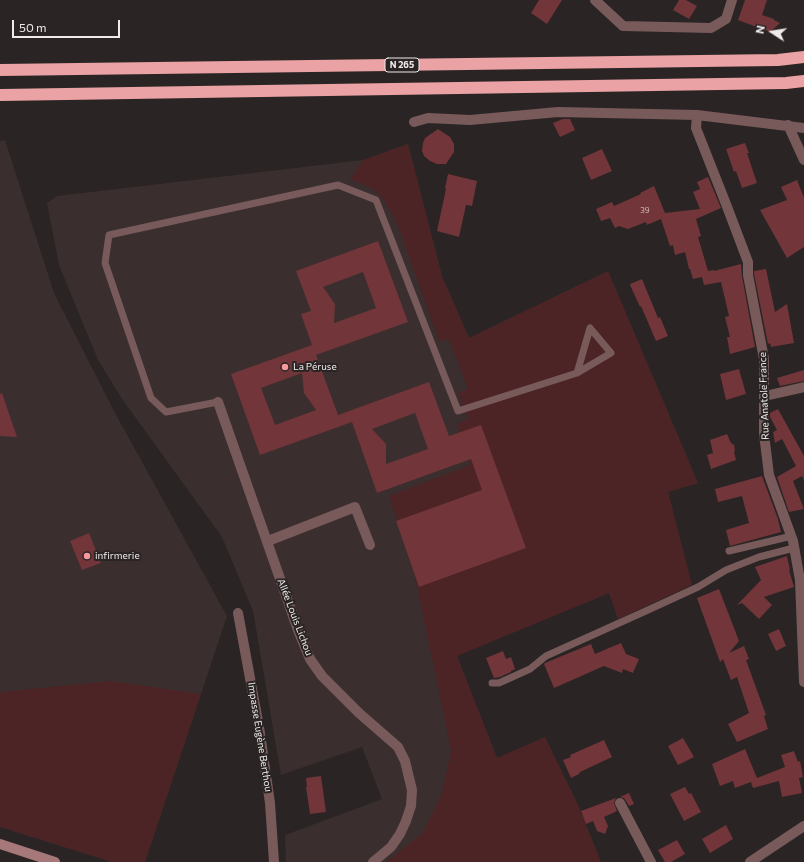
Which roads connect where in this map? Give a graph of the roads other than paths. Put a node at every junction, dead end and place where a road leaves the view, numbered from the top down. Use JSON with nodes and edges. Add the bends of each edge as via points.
{"nodes":[{"id":1,"x":595,"y":0,"type":"edge"},
{"id":2,"x":732,"y":0,"type":"edge"},
{"id":3,"x":804,"y":57,"type":"edge"},
{"id":4,"x":0,"y":70,"type":"edge"},
{"id":5,"x":804,"y":81,"type":"edge"},
{"id":6,"x":0,"y":95,"type":"edge"},
{"id":7,"x":697,"y":115,"type":"junction"},
{"id":8,"x":414,"y":122,"type":"dead end"},
{"id":9,"x":788,"y":125,"type":"junction"},
{"id":10,"x":804,"y":128,"type":"edge"},
{"id":11,"x":804,"y":160,"type":"edge"},
{"id":12,"x":576,"y":373,"type":"junction"},
{"id":13,"x":804,"y":387,"type":"edge"},
{"id":14,"x":765,"y":396,"type":"junction"},
{"id":15,"x":218,"y":402,"type":"joint"},
{"id":16,"x":792,"y":536,"type":"junction"},
{"id":17,"x":268,"y":541,"type":"junction"},
{"id":18,"x":370,"y":545,"type":"dead end"},
{"id":19,"x":794,"y":548,"type":"junction"},
{"id":20,"x":729,"y":551,"type":"dead end"},
{"id":21,"x":238,"y":613,"type":"dead end"},
{"id":22,"x":804,"y":682,"type":"edge"},
{"id":23,"x":492,"y":683,"type":"dead end"},
{"id":24,"x":620,"y":803,"type":"dead end"},
{"id":25,"x":804,"y":826,"type":"edge"},
{"id":26,"x":0,"y":844,"type":"edge"},
{"id":27,"x":55,"y":862,"type":"edge"},
{"id":28,"x":274,"y":862,"type":"edge"},
{"id":29,"x":373,"y":862,"type":"edge"},
{"id":30,"x":651,"y":862,"type":"edge"},
{"id":31,"x":750,"y":862,"type":"edge"}],
"edges":[{"from":1,"to":2,"type":"street","via":[[623,26],[712,28],[726,20]]},
{"from":3,"to":4,"type":"highway","number":"N 265","via":[[778,60]]},
{"from":5,"to":6,"type":"highway","via":[[778,84]]},
{"from":7,"to":8,"type":"street","via":[[558,112],[470,120],[428,118]]},
{"from":7,"to":9,"type":"street"},
{"from":7,"to":14,"type":"street","name":"Rue Anatole France","via":[[696,128],[748,262],[748,275],[764,359]]},
{"from":9,"to":10,"type":"street"},
{"from":9,"to":11,"type":"street"},
{"from":12,"to":12,"type":"lane","via":[[611,354],[590,328],[584,351]]},
{"from":12,"to":15,"type":"lane","via":[[458,411],[376,200],[338,184],[109,235],[105,263],[151,398],[166,412]]},
{"from":13,"to":14,"type":"street"},
{"from":14,"to":16,"type":"street","name":"Rue Anatole France","via":[[764,434],[769,475]]},
{"from":15,"to":17,"type":"street","name":"Allée Louis Lichou"},
{"from":16,"to":19,"type":"street","name":"Rue Anatole France"},
{"from":16,"to":20,"type":"lane"},
{"from":17,"to":18,"type":"street","via":[[355,507]]},
{"from":17,"to":29,"type":"street","name":"Allée Louis Lichou","via":[[310,659],[322,676],[349,703],[398,747],[405,761],[412,790],[411,806],[400,834],[391,847]]},
{"from":19,"to":22,"type":"street","name":"Rue Anatole France","via":[[800,580]]},
{"from":19,"to":23,"type":"lane","via":[[759,557],[726,570],[698,587],[546,656],[530,668],[499,683]]},
{"from":21,"to":28,"type":"street","name":"Impasse Eugène Berthou","via":[[270,803]]},
{"from":24,"to":30,"type":"street"},
{"from":25,"to":31,"type":"street"},
{"from":26,"to":27,"type":"main road"}]}
